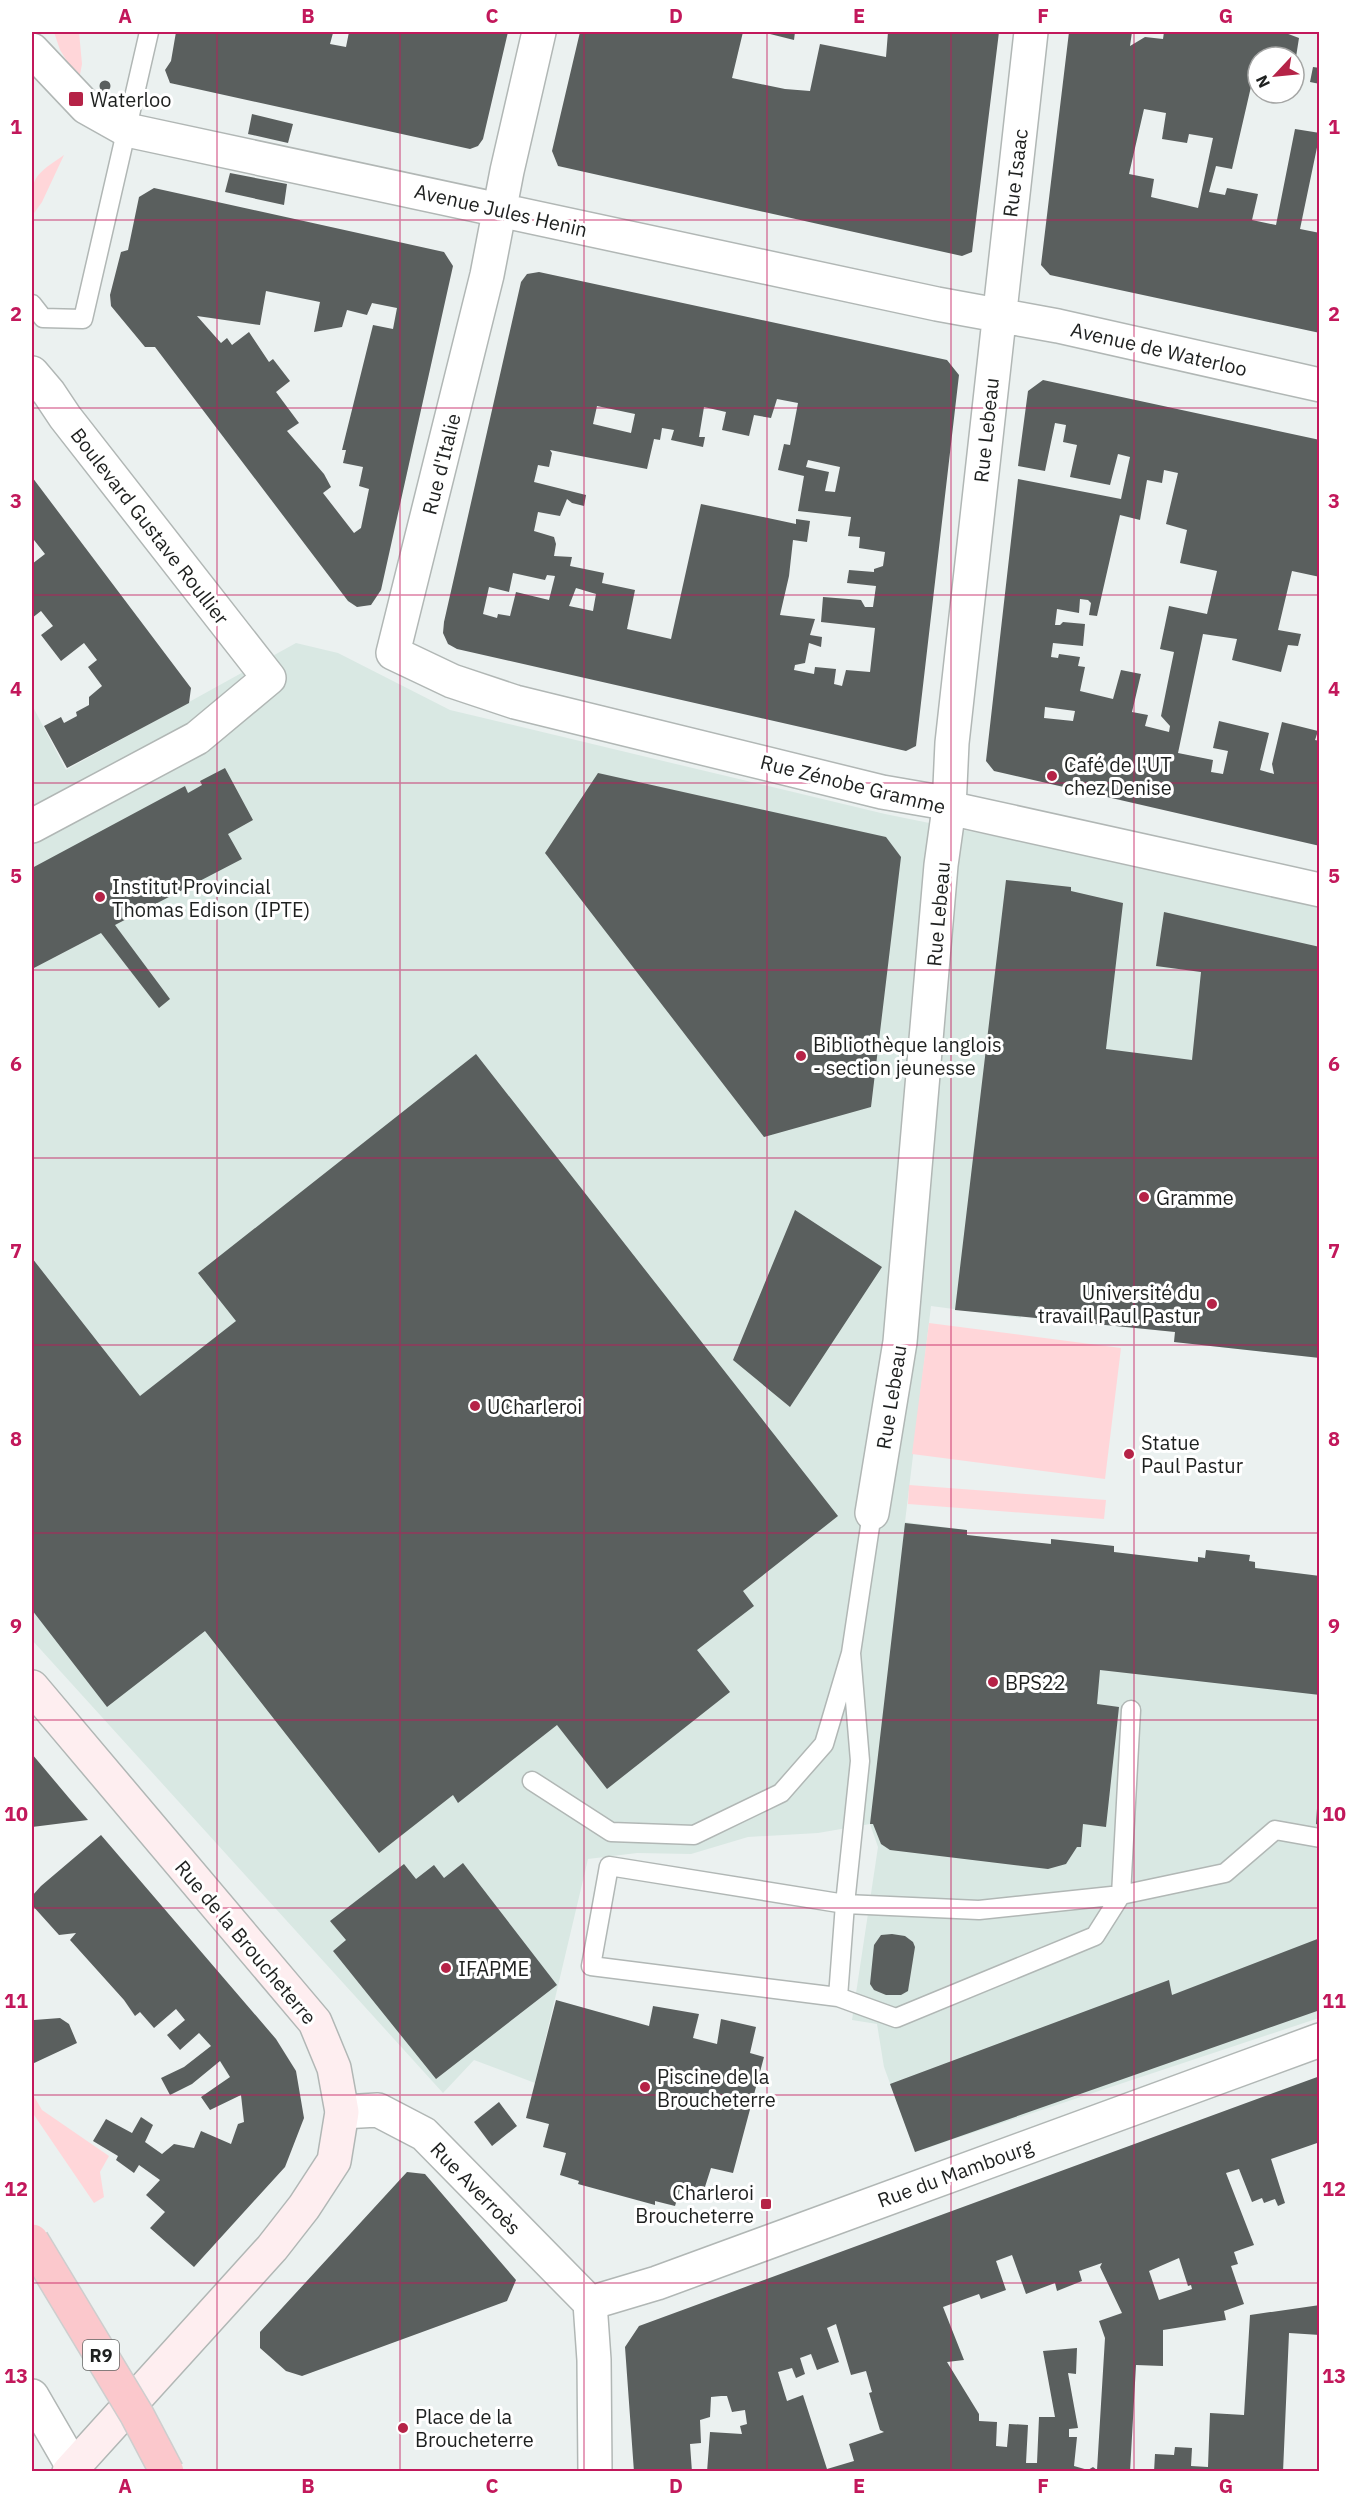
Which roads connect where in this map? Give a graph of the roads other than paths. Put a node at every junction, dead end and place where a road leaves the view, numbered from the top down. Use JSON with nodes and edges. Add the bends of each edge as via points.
{"nodes":[{"id":1,"x":149,"y":32,"type":"edge"},
{"id":2,"x":539,"y":32,"type":"edge"},
{"id":3,"x":1031,"y":32,"type":"edge"},
{"id":4,"x":32,"y":50,"type":"edge"},
{"id":5,"x":127,"y":130,"type":"junction"},
{"id":6,"x":500,"y":211,"type":"junction"},
{"id":7,"x":32,"y":304,"type":"edge"},
{"id":8,"x":998,"y":314,"type":"junction"},
{"id":9,"x":32,"y":373,"type":"edge"},
{"id":10,"x":1320,"y":385,"type":"edge"},
{"id":11,"x":393,"y":653,"type":"joint"},
{"id":12,"x":949,"y":808,"type":"junction"},
{"id":13,"x":32,"y":825,"type":"edge"},
{"id":14,"x":1320,"y":890,"type":"edge"},
{"id":15,"x":872,"y":1513,"type":"joint"},
{"id":16,"x":851,"y":1653,"type":"junction"},
{"id":17,"x":32,"y":1687,"type":"edge"},
{"id":18,"x":1131,"y":1710,"type":"dead end"},
{"id":19,"x":532,"y":1781,"type":"dead end"},
{"id":20,"x":1320,"y":1838,"type":"edge"},
{"id":21,"x":1121,"y":1895,"type":"junction"},
{"id":22,"x":845,"y":1904,"type":"junction"},
{"id":23,"x":838,"y":1997,"type":"junction"},
{"id":24,"x":1320,"y":2040,"type":"edge"},
{"id":25,"x":342,"y":2112,"type":"junction"},
{"id":26,"x":32,"y":2241,"type":"edge"},
{"id":27,"x":590,"y":2303,"type":"junction"},
{"id":28,"x":32,"y":2396,"type":"edge"},
{"id":29,"x":73,"y":2470,"type":"edge"},
{"id":30,"x":167,"y":2472,"type":"edge"},
{"id":31,"x":595,"y":2472,"type":"edge"}],
"edges":[{"from":1,"to":5,"type":"lane"},
{"from":2,"to":6,"type":"street","name":"Rue d'Italie"},
{"from":3,"to":8,"type":"street","name":"Rue Isaac"},
{"from":4,"to":5,"type":"street","name":"Avenue Jules Henin","via":[[87,107]]},
{"from":5,"to":6,"type":"street","name":"Avenue Jules Henin"},
{"from":5,"to":7,"type":"lane","via":[[83,319],[43,318]]},
{"from":6,"to":8,"type":"street","name":"Avenue Jules Henin"},
{"from":6,"to":11,"type":"street","name":"Rue d'Italie"},
{"from":8,"to":10,"type":"street","name":"Avenue de Waterloo"},
{"from":8,"to":12,"type":"street","name":"Rue Lebeau","via":[[952,743]]},
{"from":9,"to":13,"type":"street","name":"Boulevard Gustave Roullier","via":[[269,678],[198,738]]},
{"from":11,"to":12,"type":"street","name":"Rue Zénobe Gramme","via":[[452,681],[515,702],[882,792],[940,802]]},
{"from":12,"to":14,"type":"street","name":"Rue Zénobe Gramme"},
{"from":12,"to":15,"type":"street","name":"Rue Lebeau","via":[[900,1342]]},
{"from":15,"to":16,"type":"lane"},
{"from":16,"to":19,"type":"lane","via":[[824,1744],[781,1793],[694,1835],[611,1832]]},
{"from":16,"to":22,"type":"lane","via":[[860,1761]]},
{"from":17,"to":25,"type":"main road","name":"Rue de la Broucheterre","via":[[315,2022],[334,2068]]},
{"from":18,"to":21,"type":"lane"},
{"from":20,"to":21,"type":"lane","via":[[1275,1830],[1225,1873]]},
{"from":21,"to":22,"type":"lane","via":[[979,1910]]},
{"from":21,"to":23,"type":"lane","via":[[1095,1935],[896,2018]]},
{"from":22,"to":23,"type":"lane"},
{"from":22,"to":23,"type":"lane","via":[[609,1866],[591,1966]]},
{"from":24,"to":27,"type":"street","name":"Rue du Mambourg","via":[[657,2283]]},
{"from":25,"to":27,"type":"street","name":"Rue Averroès","via":[[378,2110],[424,2134]]},
{"from":25,"to":29,"type":"main road","name":"Rue de la Broucheterre","via":[[333,2161],[304,2207],[272,2248]]},
{"from":26,"to":30,"type":"highway","number":"R9","bridge":true},
{"from":27,"to":31,"type":"street"},
{"from":28,"to":29,"type":"street"}]}
